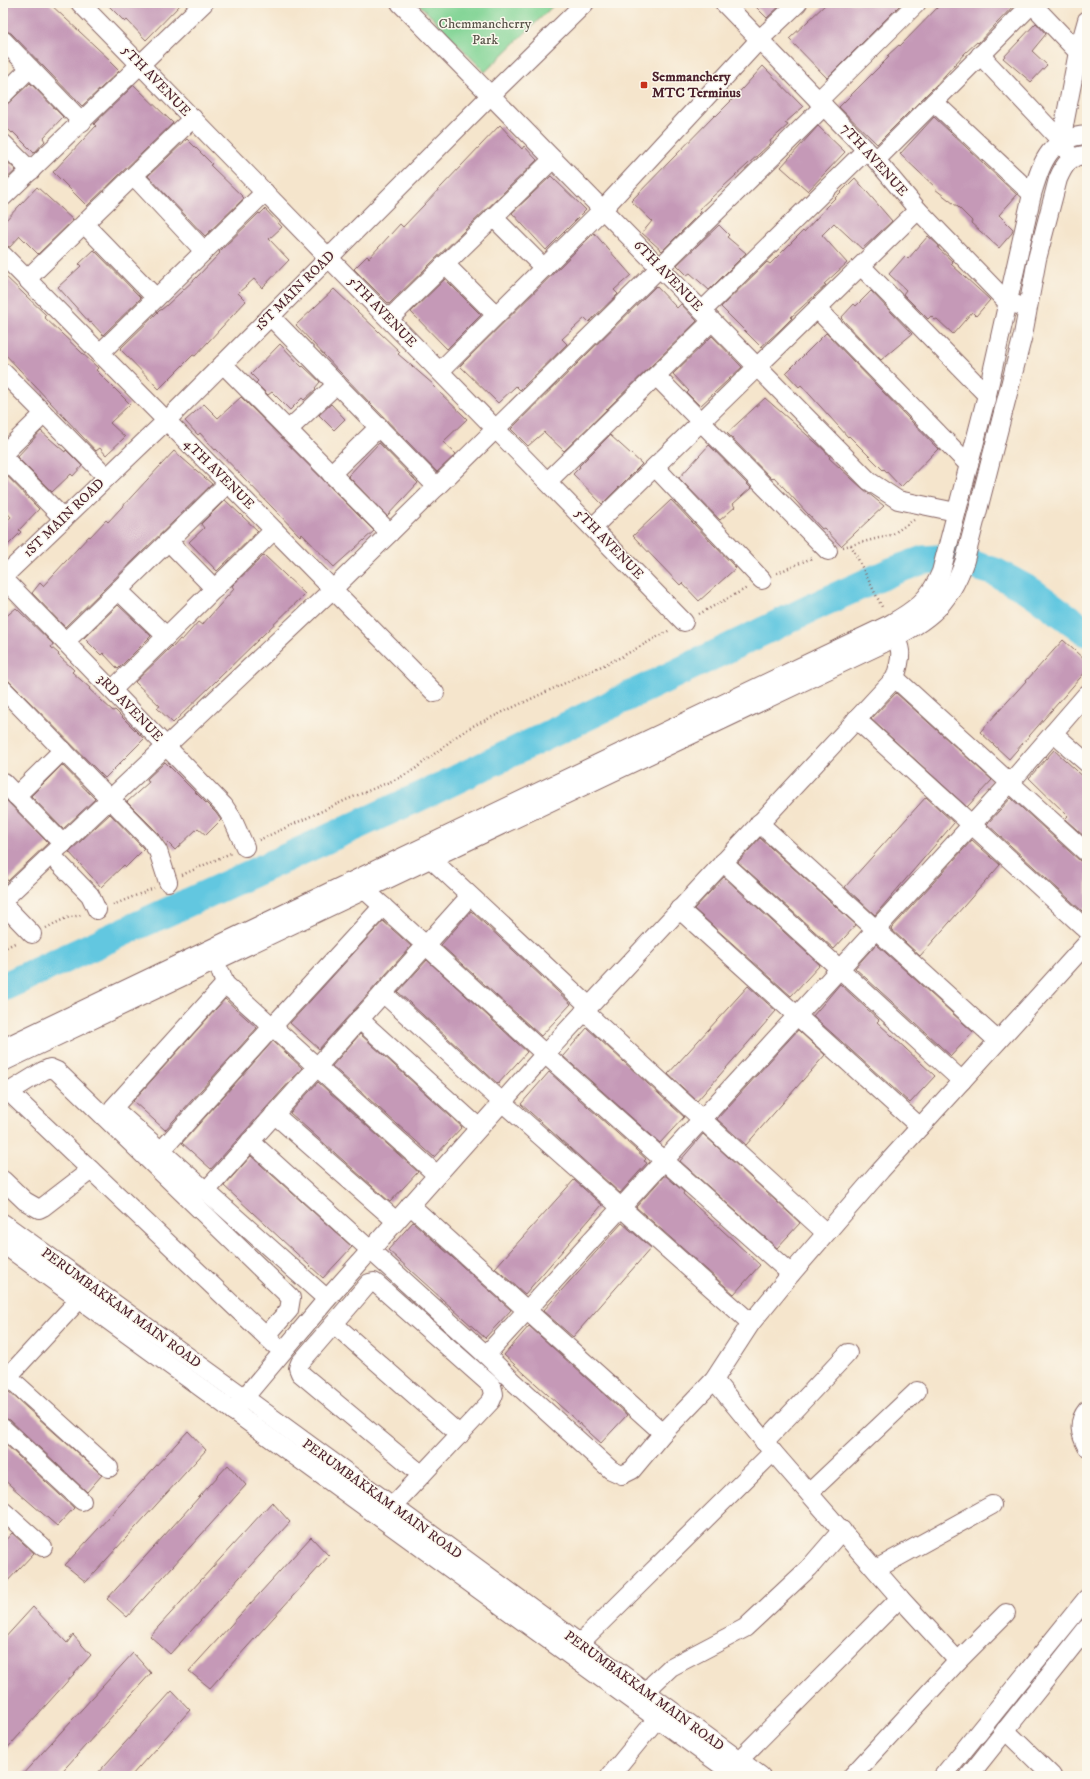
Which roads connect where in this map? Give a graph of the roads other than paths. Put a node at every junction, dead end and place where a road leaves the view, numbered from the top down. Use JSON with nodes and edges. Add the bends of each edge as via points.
{"nodes":[{"id":1,"x":204,"y":3,"type":"edge"},
{"id":2,"x":400,"y":3,"type":"edge"},
{"id":3,"x":585,"y":3,"type":"edge"},
{"id":4,"x":724,"y":3,"type":"edge"},
{"id":5,"x":798,"y":3,"type":"edge"},
{"id":6,"x":917,"y":3,"type":"edge"},
{"id":7,"x":1031,"y":3,"type":"edge"},
{"id":8,"x":87,"y":5,"type":"edge"},
{"id":9,"x":1087,"y":20,"type":"edge"},
{"id":10,"x":760,"y":39,"type":"junction"},
{"id":11,"x":3,"y":40,"type":"edge"},
{"id":12,"x":1078,"y":52,"type":"junction"},
{"id":13,"x":980,"y":55,"type":"junction"},
{"id":14,"x":141,"y":65,"type":"junction"},
{"id":15,"x":30,"y":68,"type":"junction"},
{"id":16,"x":3,"y":95,"type":"edge"},
{"id":17,"x":491,"y":95,"type":"junction"},
{"id":18,"x":934,"y":102,"type":"junction"},
{"id":19,"x":821,"y":103,"type":"junction"},
{"id":20,"x":193,"y":118,"type":"junction"},
{"id":21,"x":82,"y":122,"type":"junction"},
{"id":22,"x":1087,"y":135,"type":"edge"},
{"id":23,"x":1061,"y":141,"type":"junction"},
{"id":24,"x":3,"y":143,"type":"edge"},
{"id":25,"x":871,"y":155,"type":"junction"},
{"id":26,"x":1079,"y":156,"type":"edge"},
{"id":27,"x":553,"y":159,"type":"junction"},
{"id":28,"x":31,"y":171,"type":"junction"},
{"id":29,"x":134,"y":176,"type":"junction"},
{"id":30,"x":265,"y":192,"type":"junction"},
{"id":31,"x":1032,"y":194,"type":"junction"},
{"id":32,"x":3,"y":197,"type":"edge"},
{"id":33,"x":603,"y":210,"type":"junction"},
{"id":34,"x":918,"y":210,"type":"junction"},
{"id":35,"x":493,"y":217,"type":"junction"},
{"id":36,"x":84,"y":224,"type":"junction"},
{"id":37,"x":204,"y":251,"type":"junction"},
{"id":38,"x":3,"y":255,"type":"edge"},
{"id":39,"x":329,"y":258,"type":"junction"},
{"id":40,"x":445,"y":264,"type":"junction"},
{"id":41,"x":861,"y":266,"type":"junction"},
{"id":42,"x":544,"y":268,"type":"junction"},
{"id":43,"x":661,"y":268,"type":"junction"},
{"id":44,"x":27,"y":279,"type":"junction"},
{"id":45,"x":156,"y":298,"type":"junction"},
{"id":46,"x":1008,"y":303,"type":"junction"},
{"id":47,"x":817,"y":309,"type":"junction"},
{"id":48,"x":1029,"y":309,"type":"junction"},
{"id":49,"x":496,"y":315,"type":"junction"},
{"id":50,"x":270,"y":316,"type":"junction"},
{"id":51,"x":707,"y":316,"type":"junction"},
{"id":52,"x":389,"y":319,"type":"junction"},
{"id":53,"x":100,"y":353,"type":"junction"},
{"id":54,"x":223,"y":364,"type":"junction"},
{"id":55,"x":758,"y":368,"type":"junction"},
{"id":56,"x":440,"y":371,"type":"junction"},
{"id":57,"x":3,"y":372,"type":"edge"},
{"id":58,"x":656,"y":376,"type":"junction"},
{"id":59,"x":337,"y":384,"type":"junction"},
{"id":60,"x":987,"y":395,"type":"junction"},
{"id":61,"x":44,"y":414,"type":"junction"},
{"id":62,"x":166,"y":421,"type":"junction"},
{"id":63,"x":701,"y":422,"type":"junction"},
{"id":64,"x":379,"y":427,"type":"junction"},
{"id":65,"x":497,"y":429,"type":"junction"},
{"id":66,"x":288,"y":430,"type":"junction"},
{"id":67,"x":3,"y":456,"type":"edge"},
{"id":68,"x":969,"y":465,"type":"junction"},
{"id":69,"x":655,"y":468,"type":"junction"},
{"id":70,"x":332,"y":474,"type":"junction"},
{"id":71,"x":107,"y":477,"type":"junction"},
{"id":72,"x":548,"y":481,"type":"junction"},
{"id":73,"x":228,"y":483,"type":"junction"},
{"id":74,"x":437,"y":487,"type":"junction"},
{"id":75,"x":956,"y":512,"type":"junction"},
{"id":76,"x":64,"y":518,"type":"junction"},
{"id":77,"x":593,"y":527,"type":"junction"},
{"id":78,"x":274,"y":530,"type":"junction"},
{"id":79,"x":390,"y":533,"type":"junction"},
{"id":80,"x":168,"y":541,"type":"junction"},
{"id":81,"x":828,"y":551,"type":"road end"},
{"id":82,"x":3,"y":577,"type":"edge"},
{"id":83,"x":762,"y":580,"type":"road end"},
{"id":84,"x":215,"y":588,"type":"junction"},
{"id":85,"x":332,"y":589,"type":"junction"},
{"id":86,"x":118,"y":590,"type":"junction"},
{"id":87,"x":684,"y":622,"type":"road end"},
{"id":88,"x":890,"y":625,"type":"junction"},
{"id":89,"x":166,"y":636,"type":"junction"},
{"id":90,"x":65,"y":642,"type":"junction"},
{"id":91,"x":895,"y":678,"type":"junction"},
{"id":92,"x":112,"y":690,"type":"junction"},
{"id":93,"x":435,"y":693,"type":"dead end"},
{"id":94,"x":1087,"y":694,"type":"edge"},
{"id":95,"x":6,"y":697,"type":"edge"},
{"id":96,"x":856,"y":720,"type":"junction"},
{"id":97,"x":1053,"y":733,"type":"junction"},
{"id":98,"x":167,"y":747,"type":"junction"},
{"id":99,"x":63,"y":750,"type":"junction"},
{"id":100,"x":1087,"y":763,"type":"edge"},
{"id":101,"x":3,"y":782,"type":"edge"},
{"id":102,"x":1010,"y":783,"type":"junction"},
{"id":103,"x":16,"y":796,"type":"junction"},
{"id":104,"x":112,"y":799,"type":"junction"},
{"id":105,"x":759,"y":824,"type":"junction"},
{"id":106,"x":972,"y":824,"type":"junction"},
{"id":107,"x":245,"y":846,"type":"road end"},
{"id":108,"x":57,"y":849,"type":"junction"},
{"id":109,"x":1087,"y":853,"type":"edge"},
{"id":110,"x":431,"y":859,"type":"junction"},
{"id":111,"x":723,"y":862,"type":"junction"},
{"id":112,"x":168,"y":882,"type":"road end"},
{"id":113,"x":366,"y":890,"type":"junction"},
{"id":114,"x":470,"y":896,"type":"junction"},
{"id":115,"x":3,"y":900,"type":"edge"},
{"id":116,"x":3,"y":904,"type":"edge"},
{"id":117,"x":383,"y":906,"type":"junction"},
{"id":118,"x":679,"y":909,"type":"junction"},
{"id":119,"x":97,"y":910,"type":"road end"},
{"id":120,"x":876,"y":930,"type":"junction"},
{"id":121,"x":1087,"y":930,"type":"edge"},
{"id":122,"x":32,"y":934,"type":"road end"},
{"id":123,"x":1087,"y":943,"type":"edge"},
{"id":124,"x":426,"y":945,"type":"junction"},
{"id":125,"x":216,"y":961,"type":"junction"},
{"id":126,"x":840,"y":969,"type":"junction"},
{"id":127,"x":225,"y":984,"type":"junction"},
{"id":128,"x":383,"y":993,"type":"junction"},
{"id":129,"x":587,"y":1009,"type":"junction"},
{"id":130,"x":797,"y":1016,"type":"junction"},
{"id":131,"x":360,"y":1019,"type":"junction"},
{"id":132,"x":272,"y":1027,"type":"junction"},
{"id":133,"x":998,"y":1041,"type":"junction"},
{"id":134,"x":3,"y":1048,"type":"edge"},
{"id":135,"x":545,"y":1054,"type":"junction"},
{"id":136,"x":3,"y":1062,"type":"edge"},
{"id":137,"x":317,"y":1067,"type":"junction"},
{"id":138,"x":962,"y":1081,"type":"junction"},
{"id":139,"x":6,"y":1091,"type":"edge"},
{"id":140,"x":502,"y":1102,"type":"junction"},
{"id":141,"x":274,"y":1114,"type":"junction"},
{"id":142,"x":702,"y":1120,"type":"junction"},
{"id":143,"x":920,"y":1127,"type":"junction"},
{"id":144,"x":479,"y":1128,"type":"junction"},
{"id":145,"x":250,"y":1141,"type":"junction"},
{"id":146,"x":161,"y":1151,"type":"junction"},
{"id":147,"x":664,"y":1162,"type":"junction"},
{"id":148,"x":91,"y":1170,"type":"junction"},
{"id":149,"x":437,"y":1175,"type":"junction"},
{"id":150,"x":3,"y":1180,"type":"edge"},
{"id":151,"x":206,"y":1191,"type":"junction"},
{"id":152,"x":410,"y":1205,"type":"junction"},
{"id":153,"x":621,"y":1208,"type":"junction"},
{"id":154,"x":396,"y":1221,"type":"junction"},
{"id":155,"x":3,"y":1223,"type":"edge"},
{"id":156,"x":826,"y":1233,"type":"junction"},
{"id":157,"x":3,"y":1244,"type":"edge"},
{"id":158,"x":370,"y":1250,"type":"junction"},
{"id":159,"x":791,"y":1274,"type":"junction"},
{"id":160,"x":91,"y":1287,"type":"junction"},
{"id":161,"x":327,"y":1299,"type":"junction"},
{"id":162,"x":79,"y":1300,"type":"junction"},
{"id":163,"x":527,"y":1311,"type":"junction"},
{"id":164,"x":751,"y":1323,"type":"junction"},
{"id":165,"x":334,"y":1324,"type":"junction"},
{"id":166,"x":266,"y":1336,"type":"junction"},
{"id":167,"x":283,"y":1353,"type":"junction"},
{"id":168,"x":848,"y":1353,"type":"dead end"},
{"id":169,"x":486,"y":1355,"type":"junction"},
{"id":170,"x":5,"y":1377,"type":"edge"},
{"id":171,"x":714,"y":1380,"type":"junction"},
{"id":172,"x":917,"y":1391,"type":"dead end"},
{"id":173,"x":239,"y":1404,"type":"junction"},
{"id":174,"x":1087,"y":1410,"type":"edge"},
{"id":175,"x":3,"y":1428,"type":"edge"},
{"id":176,"x":663,"y":1433,"type":"junction"},
{"id":177,"x":460,"y":1435,"type":"junction"},
{"id":178,"x":769,"y":1447,"type":"junction"},
{"id":179,"x":1087,"y":1447,"type":"edge"},
{"id":180,"x":109,"y":1468,"type":"dead end"},
{"id":181,"x":422,"y":1475,"type":"junction"},
{"id":182,"x":809,"y":1493,"type":"junction"},
{"id":183,"x":82,"y":1501,"type":"dead end"},
{"id":184,"x":992,"y":1505,"type":"dead end"},
{"id":185,"x":392,"y":1506,"type":"junction"},
{"id":186,"x":7,"y":1522,"type":"edge"},
{"id":187,"x":842,"y":1530,"type":"junction"},
{"id":188,"x":43,"y":1547,"type":"dead end"},
{"id":189,"x":876,"y":1570,"type":"junction"},
{"id":190,"x":900,"y":1598,"type":"junction"},
{"id":191,"x":1087,"y":1598,"type":"edge"},
{"id":192,"x":1006,"y":1613,"type":"dead end"},
{"id":193,"x":1087,"y":1628,"type":"edge"},
{"id":194,"x":579,"y":1644,"type":"junction"},
{"id":195,"x":958,"y":1660,"type":"junction"},
{"id":196,"x":646,"y":1694,"type":"junction"},
{"id":197,"x":662,"y":1713,"type":"junction"},
{"id":198,"x":1006,"y":1730,"type":"junction"},
{"id":199,"x":737,"y":1768,"type":"edge"},
{"id":200,"x":610,"y":1776,"type":"edge"},
{"id":201,"x":761,"y":1776,"type":"edge"},
{"id":202,"x":852,"y":1776,"type":"edge"},
{"id":203,"x":943,"y":1776,"type":"edge"},
{"id":204,"x":969,"y":1776,"type":"edge"},
{"id":205,"x":1052,"y":1776,"type":"edge"}],
"edges":[{"from":1,"to":14,"type":"street"},
{"from":2,"to":17,"type":"street","name":"6TH AVENUE"},
{"from":3,"to":17,"type":"street","name":"1ST MAIN ROAD"},
{"from":4,"to":10,"type":"street","name":"7TH AVENUE"},
{"from":5,"to":10,"type":"street"},
{"from":6,"to":19,"type":"street"},
{"from":7,"to":12,"type":"street"},
{"from":7,"to":13,"type":"street"},
{"from":8,"to":14,"type":"street","name":"5TH AVENUE"},
{"from":9,"to":12,"type":"street"},
{"from":10,"to":19,"type":"street","name":"7TH AVENUE"},
{"from":10,"to":33,"type":"street"},
{"from":11,"to":15,"type":"street"},
{"from":12,"to":23,"type":"street"},
{"from":13,"to":18,"type":"street"},
{"from":13,"to":23,"type":"street"},
{"from":14,"to":20,"type":"street","name":"5TH AVENUE"},
{"from":14,"to":21,"type":"street"},
{"from":15,"to":16,"type":"street"},
{"from":15,"to":21,"type":"street"},
{"from":17,"to":27,"type":"street","name":"6TH AVENUE"},
{"from":17,"to":39,"type":"street","name":"1ST MAIN ROAD"},
{"from":18,"to":25,"type":"street"},
{"from":18,"to":31,"type":"street"},
{"from":19,"to":25,"type":"street","name":"7TH AVENUE"},
{"from":19,"to":43,"type":"street"},
{"from":20,"to":29,"type":"street"},
{"from":20,"to":30,"type":"street","name":"5TH AVENUE"},
{"from":21,"to":28,"type":"street"},
{"from":22,"to":23,"type":"street"},
{"from":23,"to":26,"type":"street"},
{"from":23,"to":31,"type":"street","via":[[1047,155]]},
{"from":24,"to":28,"type":"street"},
{"from":25,"to":34,"type":"street","name":"7TH AVENUE"},
{"from":25,"to":51,"type":"street"},
{"from":26,"to":48,"type":"street","via":[[1063,167],[1058,179],[1037,258]]},
{"from":27,"to":33,"type":"street","name":"6TH AVENUE"},
{"from":27,"to":35,"type":"street"},
{"from":28,"to":32,"type":"street"},
{"from":29,"to":36,"type":"street"},
{"from":29,"to":37,"type":"street"},
{"from":30,"to":37,"type":"street"},
{"from":30,"to":39,"type":"street","name":"5TH AVENUE"},
{"from":31,"to":46,"type":"street"},
{"from":33,"to":42,"type":"street"},
{"from":33,"to":43,"type":"street","name":"6TH AVENUE"},
{"from":34,"to":41,"type":"street"},
{"from":34,"to":46,"type":"street","name":"7TH AVENUE"},
{"from":35,"to":40,"type":"street"},
{"from":35,"to":42,"type":"street"},
{"from":36,"to":44,"type":"street"},
{"from":36,"to":45,"type":"street"},
{"from":37,"to":45,"type":"street"},
{"from":38,"to":44,"type":"street","name":"4TH AVENUE"},
{"from":39,"to":50,"type":"street","name":"1ST MAIN ROAD"},
{"from":39,"to":52,"type":"street","name":"5TH AVENUE"},
{"from":40,"to":49,"type":"street"},
{"from":40,"to":52,"type":"street"},
{"from":41,"to":47,"type":"street"},
{"from":41,"to":60,"type":"street"},
{"from":42,"to":49,"type":"street"},
{"from":43,"to":51,"type":"street","name":"6TH AVENUE"},
{"from":43,"to":65,"type":"street"},
{"from":44,"to":53,"type":"street","name":"4TH AVENUE"},
{"from":45,"to":53,"type":"street"},
{"from":46,"to":48,"type":"street","name":"7TH AVENUE"},
{"from":46,"to":60,"type":"street"},
{"from":47,"to":55,"type":"street"},
{"from":47,"to":68,"type":"street"},
{"from":48,"to":88,"type":"street","via":[[961,573],[944,603],[928,618]]},
{"from":49,"to":56,"type":"street"},
{"from":50,"to":54,"type":"street","name":"1ST MAIN ROAD"},
{"from":50,"to":59,"type":"street"},
{"from":51,"to":55,"type":"street","name":"6TH AVENUE"},
{"from":51,"to":58,"type":"street"},
{"from":52,"to":56,"type":"street","name":"5TH AVENUE"},
{"from":53,"to":62,"type":"street","name":"4TH AVENUE"},
{"from":54,"to":62,"type":"street","name":"1ST MAIN ROAD"},
{"from":54,"to":66,"type":"street"},
{"from":55,"to":63,"type":"street"},
{"from":55,"to":75,"type":"street","name":"6TH AVENUE","via":[[869,481],[898,500]]},
{"from":56,"to":65,"type":"street","name":"5TH AVENUE"},
{"from":57,"to":61,"type":"street"},
{"from":58,"to":63,"type":"street"},
{"from":58,"to":72,"type":"street"},
{"from":59,"to":64,"type":"street"},
{"from":59,"to":66,"type":"street"},
{"from":60,"to":68,"type":"street"},
{"from":61,"to":67,"type":"street"},
{"from":61,"to":71,"type":"street"},
{"from":62,"to":71,"type":"street","name":"1ST MAIN ROAD"},
{"from":62,"to":73,"type":"street","name":"4TH AVENUE"},
{"from":63,"to":69,"type":"street"},
{"from":63,"to":81,"type":"street"},
{"from":64,"to":70,"type":"street"},
{"from":64,"to":74,"type":"street"},
{"from":65,"to":72,"type":"street","name":"5TH AVENUE"},
{"from":65,"to":74,"type":"street"},
{"from":66,"to":70,"type":"street"},
{"from":67,"to":76,"type":"street"},
{"from":68,"to":75,"type":"street"},
{"from":69,"to":77,"type":"street"},
{"from":69,"to":83,"type":"street"},
{"from":70,"to":79,"type":"street"},
{"from":71,"to":76,"type":"street","name":"1ST MAIN ROAD"},
{"from":72,"to":77,"type":"street","name":"5TH AVENUE"},
{"from":73,"to":78,"type":"street","name":"4TH AVENUE"},
{"from":73,"to":80,"type":"street"},
{"from":74,"to":79,"type":"street"},
{"from":75,"to":88,"type":"street","via":[[935,587],[926,600]]},
{"from":76,"to":82,"type":"street","name":"1ST MAIN ROAD"},
{"from":77,"to":87,"type":"street","name":"5TH AVENUE"},
{"from":78,"to":84,"type":"street"},
{"from":78,"to":85,"type":"street","name":"4TH AVENUE"},
{"from":79,"to":85,"type":"street"},
{"from":80,"to":84,"type":"street"},
{"from":80,"to":86,"type":"street"},
{"from":82,"to":90,"type":"street","name":"3RD AVENUE"},
{"from":84,"to":89,"type":"street"},
{"from":85,"to":93,"type":"street","name":"4TH AVENUE"},
{"from":85,"to":98,"type":"street"},
{"from":86,"to":89,"type":"street"},
{"from":86,"to":90,"type":"street"},
{"from":88,"to":91,"type":"street","via":[[901,655]]},
{"from":88,"to":110,"type":"street"},
{"from":88,"to":134,"type":"street"},
{"from":89,"to":92,"type":"street"},
{"from":90,"to":92,"type":"street","name":"3RD AVENUE"},
{"from":91,"to":96,"type":"street"},
{"from":91,"to":102,"type":"street"},
{"from":92,"to":98,"type":"street","name":"3RD AVENUE"},
{"from":94,"to":97,"type":"street"},
{"from":95,"to":99,"type":"street"},
{"from":96,"to":105,"type":"street"},
{"from":96,"to":106,"type":"street"},
{"from":97,"to":100,"type":"street"},
{"from":97,"to":102,"type":"street"},
{"from":98,"to":104,"type":"street"},
{"from":98,"to":107,"type":"street","name":"3RD AVENUE","via":[[224,806]]},
{"from":99,"to":103,"type":"street"},
{"from":99,"to":104,"type":"street"},
{"from":101,"to":103,"type":"street"},
{"from":102,"to":106,"type":"street"},
{"from":102,"to":109,"type":"street"},
{"from":103,"to":108,"type":"street"},
{"from":104,"to":108,"type":"street"},
{"from":104,"to":112,"type":"street","via":[[158,851]]},
{"from":105,"to":111,"type":"street"},
{"from":105,"to":120,"type":"street"},
{"from":106,"to":120,"type":"street"},
{"from":106,"to":121,"type":"street"},
{"from":108,"to":115,"type":"street"},
{"from":108,"to":119,"type":"street","via":[[90,895]]},
{"from":110,"to":113,"type":"street"},
{"from":110,"to":114,"type":"street"},
{"from":111,"to":118,"type":"street"},
{"from":111,"to":126,"type":"street"},
{"from":113,"to":117,"type":"street"},
{"from":113,"to":125,"type":"street"},
{"from":114,"to":124,"type":"street"},
{"from":114,"to":129,"type":"street"},
{"from":116,"to":122,"type":"street"},
{"from":117,"to":124,"type":"street"},
{"from":117,"to":132,"type":"street"},
{"from":118,"to":129,"type":"street"},
{"from":118,"to":130,"type":"street"},
{"from":120,"to":126,"type":"street"},
{"from":120,"to":133,"type":"street"},
{"from":123,"to":133,"type":"street"},
{"from":124,"to":128,"type":"street"},
{"from":124,"to":135,"type":"street"},
{"from":125,"to":127,"type":"street"},
{"from":125,"to":136,"type":"street"},
{"from":126,"to":130,"type":"street"},
{"from":126,"to":138,"type":"street"},
{"from":127,"to":132,"type":"street"},
{"from":127,"to":146,"type":"street","via":[[113,1108]]},
{"from":128,"to":131,"type":"street"},
{"from":128,"to":140,"type":"street"},
{"from":129,"to":135,"type":"street"},
{"from":129,"to":142,"type":"street"},
{"from":130,"to":142,"type":"street"},
{"from":130,"to":143,"type":"street"},
{"from":131,"to":137,"type":"street"},
{"from":131,"to":144,"type":"street"},
{"from":132,"to":137,"type":"street"},
{"from":132,"to":146,"type":"street"},
{"from":133,"to":138,"type":"street"},
{"from":135,"to":140,"type":"street"},
{"from":135,"to":147,"type":"street"},
{"from":137,"to":141,"type":"street"},
{"from":137,"to":149,"type":"street"},
{"from":138,"to":143,"type":"street"},
{"from":139,"to":148,"type":"street"},
{"from":139,"to":166,"type":"street","via":[[50,1068],[57,1070],[291,1298],[288,1310]]},
{"from":140,"to":144,"type":"street"},
{"from":140,"to":153,"type":"street"},
{"from":141,"to":145,"type":"street"},
{"from":141,"to":154,"type":"street"},
{"from":142,"to":147,"type":"street"},
{"from":142,"to":156,"type":"street"},
{"from":143,"to":156,"type":"street"},
{"from":144,"to":149,"type":"street"},
{"from":145,"to":151,"type":"street"},
{"from":145,"to":158,"type":"street"},
{"from":146,"to":151,"type":"street"},
{"from":147,"to":153,"type":"street"},
{"from":147,"to":159,"type":"street"},
{"from":148,"to":150,"type":"street","via":[[39,1208],[25,1201]]},
{"from":148,"to":166,"type":"street"},
{"from":149,"to":152,"type":"street"},
{"from":151,"to":161,"type":"street"},
{"from":152,"to":154,"type":"street"},
{"from":152,"to":163,"type":"street"},
{"from":153,"to":163,"type":"street"},
{"from":153,"to":164,"type":"street"},
{"from":154,"to":158,"type":"street"},
{"from":155,"to":160,"type":"street","name":"PERUMBAKKAM MAIN ROAD"},
{"from":156,"to":159,"type":"street"},
{"from":157,"to":162,"type":"street","name":"PERUMBAKKAM MAIN ROAD"},
{"from":158,"to":161,"type":"street"},
{"from":158,"to":169,"type":"street"},
{"from":159,"to":164,"type":"street"},
{"from":160,"to":162,"type":"street"},
{"from":160,"to":173,"type":"street","name":"PERUMBAKKAM MAIN ROAD"},
{"from":161,"to":167,"type":"street"},
{"from":162,"to":170,"type":"street"},
{"from":162,"to":173,"type":"street","name":"PERUMBAKKAM MAIN ROAD"},
{"from":163,"to":169,"type":"street"},
{"from":163,"to":176,"type":"street"},
{"from":164,"to":171,"type":"street"},
{"from":165,"to":177,"type":"street"},
{"from":165,"to":177,"type":"street","via":[[370,1283],[374,1282],[384,1290],[492,1386],[494,1394],[491,1401]]},
{"from":165,"to":181,"type":"street","via":[[300,1363],[300,1373]]},
{"from":166,"to":167,"type":"street"},
{"from":167,"to":173,"type":"street"},
{"from":168,"to":178,"type":"street"},
{"from":169,"to":176,"type":"street","via":[[611,1470],[622,1475],[632,1470]]},
{"from":170,"to":180,"type":"street"},
{"from":171,"to":176,"type":"street"},
{"from":171,"to":178,"type":"street"},
{"from":172,"to":182,"type":"street"},
{"from":173,"to":185,"type":"street","name":"PERUMBAKKAM MAIN ROAD"},
{"from":173,"to":197,"type":"street","name":"PERUMBAKKAM MAIN ROAD"},
{"from":174,"to":179,"type":"street","via":[[1080,1424]]},
{"from":175,"to":183,"type":"street"},
{"from":177,"to":181,"type":"street"},
{"from":178,"to":182,"type":"street"},
{"from":178,"to":194,"type":"street"},
{"from":181,"to":185,"type":"street"},
{"from":182,"to":187,"type":"street"},
{"from":184,"to":189,"type":"street"},
{"from":185,"to":194,"type":"street","name":"PERUMBAKKAM MAIN ROAD"},
{"from":186,"to":188,"type":"street"},
{"from":187,"to":189,"type":"street"},
{"from":187,"to":196,"type":"street","via":[[809,1568],[745,1628],[671,1667]]},
{"from":189,"to":190,"type":"street"},
{"from":190,"to":195,"type":"street"},
{"from":190,"to":199,"type":"street"},
{"from":191,"to":203,"type":"street"},
{"from":192,"to":195,"type":"street"},
{"from":193,"to":198,"type":"street"},
{"from":194,"to":196,"type":"street","name":"PERUMBAKKAM MAIN ROAD"},
{"from":195,"to":202,"type":"street"},
{"from":196,"to":197,"type":"street","name":"PERUMBAKKAM MAIN ROAD"},
{"from":197,"to":199,"type":"street","name":"PERUMBAKKAM MAIN ROAD"},
{"from":197,"to":200,"type":"street"},
{"from":198,"to":204,"type":"street"},
{"from":198,"to":205,"type":"street"},
{"from":199,"to":201,"type":"street","name":"PERUMBAKKAM MAIN ROAD"}]}
